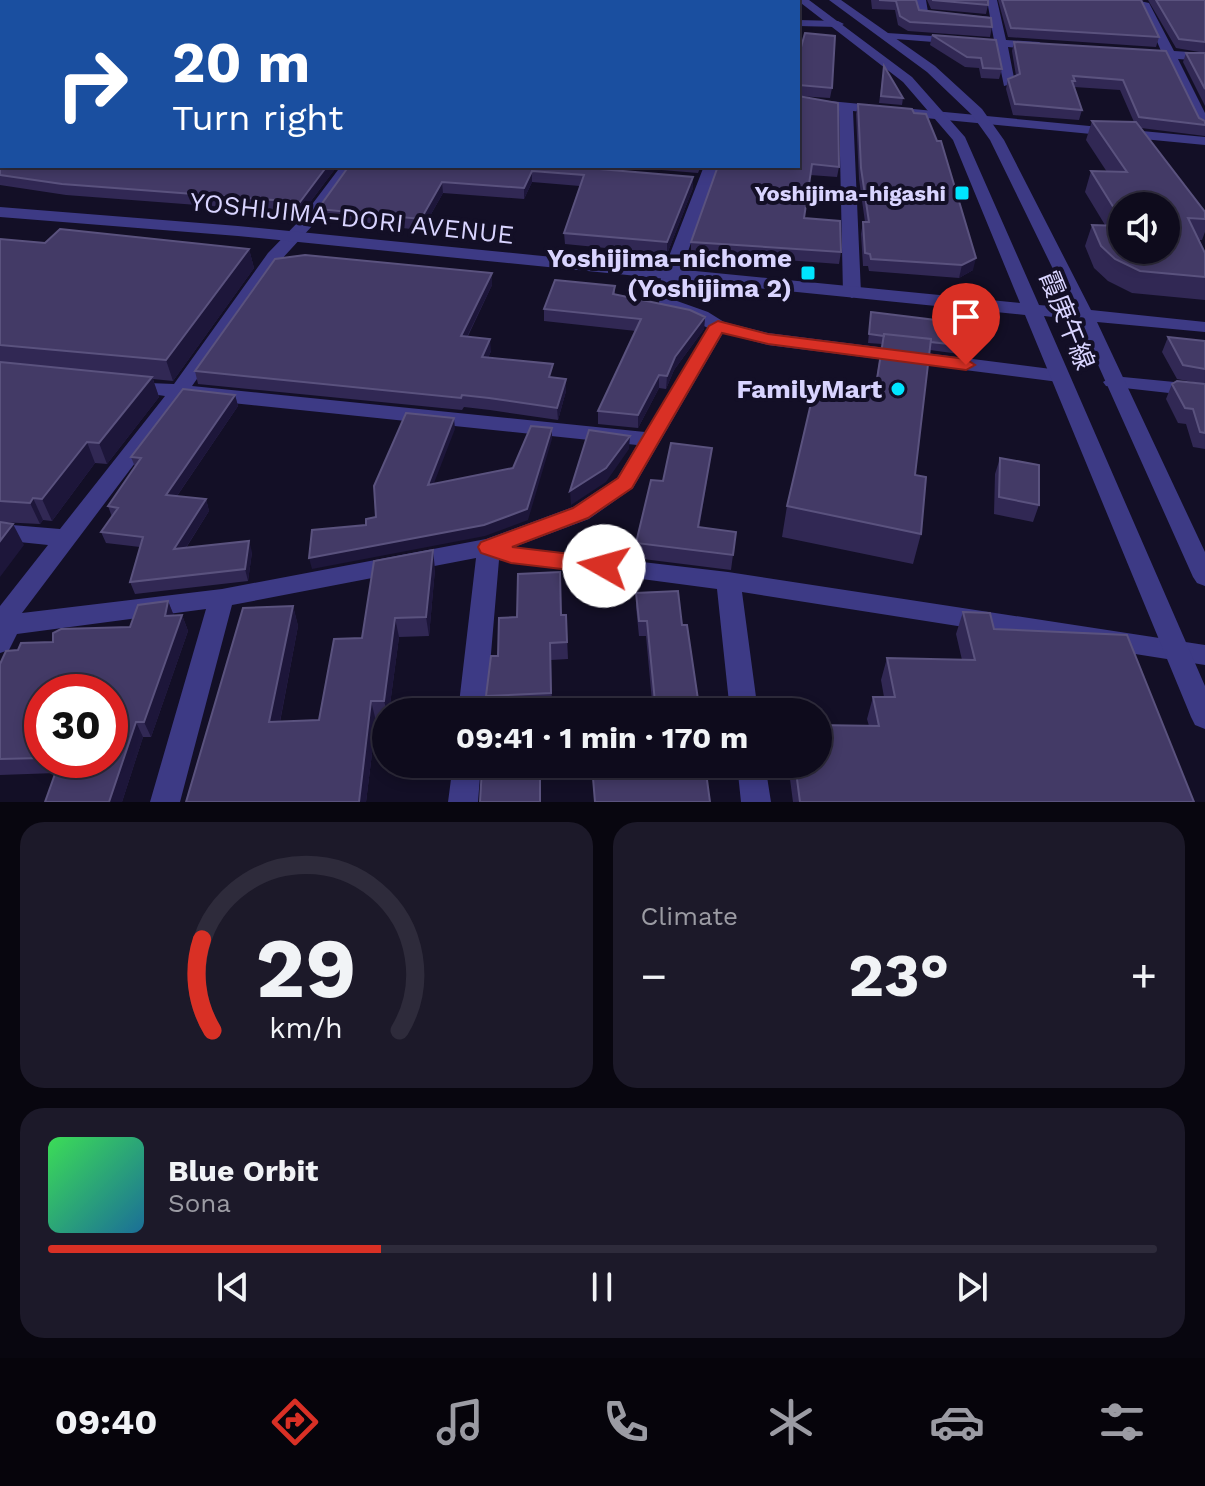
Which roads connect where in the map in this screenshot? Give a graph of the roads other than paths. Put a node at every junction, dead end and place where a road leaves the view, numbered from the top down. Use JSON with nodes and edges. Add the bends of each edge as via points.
{"nodes":[{"id":1,"x":802,"y":0,"type":"edge"},
{"id":2,"x":834,"y":0,"type":"edge"},
{"id":3,"x":921,"y":0,"type":"edge"},
{"id":4,"x":992,"y":0,"type":"edge"},
{"id":5,"x":1144,"y":3,"type":"edge"},
{"id":6,"x":995,"y":21,"type":"junction"},
{"id":7,"x":800,"y":23,"type":"edge"},
{"id":8,"x":838,"y":24,"type":"junction"},
{"id":9,"x":887,"y":36,"type":"junction"},
{"id":10,"x":999,"y":43,"type":"junction"},
{"id":11,"x":1060,"y":47,"type":"edge"},
{"id":12,"x":1122,"y":51,"type":"edge"},
{"id":13,"x":1169,"y":55,"type":"junction"},
{"id":14,"x":1205,"y":57,"type":"edge"},
{"id":15,"x":1009,"y":83,"type":"edge"},
{"id":16,"x":1198,"y":98,"type":"edge"},
{"id":17,"x":800,"y":102,"type":"edge"},
{"id":18,"x":846,"y":107,"type":"junction"},
{"id":19,"x":944,"y":117,"type":"junction"},
{"id":20,"x":985,"y":122,"type":"junction"},
{"id":21,"x":1205,"y":127,"type":"edge"},
{"id":22,"x":1205,"y":141,"type":"edge"},
{"id":23,"x":348,"y":168,"type":"edge"},
{"id":24,"x":702,"y":175,"type":"edge"},
{"id":25,"x":0,"y":212,"type":"edge"},
{"id":26,"x":290,"y":237,"type":"junction"},
{"id":27,"x":670,"y":277,"type":"junction"},
{"id":28,"x":852,"y":293,"type":"junction"},
{"id":29,"x":1033,"y":311,"type":"junction"},
{"id":30,"x":1085,"y":316,"type":"junction"},
{"id":31,"x":718,"y":326,"type":"junction"},
{"id":32,"x":1205,"y":327,"type":"edge"},
{"id":33,"x":1059,"y":376,"type":"junction"},
{"id":34,"x":1113,"y":382,"type":"junction"},
{"id":35,"x":104,"y":383,"type":"edge"},
{"id":36,"x":179,"y":391,"type":"junction"},
{"id":37,"x":1205,"y":391,"type":"edge"},
{"id":38,"x":648,"y":439,"type":"junction"},
{"id":39,"x":0,"y":532,"type":"edge"},
{"id":40,"x":63,"y":538,"type":"junction"},
{"id":41,"x":489,"y":547,"type":"junction"},
{"id":42,"x":1205,"y":577,"type":"edge"},
{"id":43,"x":728,"y":581,"type":"junction"},
{"id":44,"x":222,"y":598,"type":"junction"},
{"id":45,"x":3,"y":632,"type":"edge"},
{"id":46,"x":1179,"y":652,"type":"junction"},
{"id":47,"x":1205,"y":655,"type":"edge"},
{"id":48,"x":473,"y":698,"type":"edge"},
{"id":49,"x":742,"y":698,"type":"edge"},
{"id":50,"x":1205,"y":717,"type":"edge"},
{"id":51,"x":466,"y":778,"type":"edge"},
{"id":52,"x":753,"y":778,"type":"edge"},
{"id":53,"x":165,"y":802,"type":"edge"},
{"id":54,"x":463,"y":802,"type":"edge"},
{"id":55,"x":756,"y":802,"type":"edge"}],
"edges":[{"from":1,"to":8,"type":"street","name":"霞庚午線"},
{"from":2,"to":9,"type":"street"},
{"from":3,"to":6,"type":"street","via":[[923,15]]},
{"from":4,"to":6,"type":"street"},
{"from":5,"to":13,"type":"street"},
{"from":6,"to":10,"type":"street"},
{"from":7,"to":8,"type":"street"},
{"from":8,"to":19,"type":"street","name":"霞庚午線","via":[[886,58]]},
{"from":9,"to":10,"type":"street"},
{"from":9,"to":20,"type":"street","via":[[931,69]]},
{"from":10,"to":11,"type":"street"},
{"from":10,"to":15,"type":"street"},
{"from":12,"to":13,"type":"street"},
{"from":13,"to":14,"type":"street"},
{"from":13,"to":16,"type":"street"},
{"from":16,"to":21,"type":"street"},
{"from":17,"to":18,"type":"street"},
{"from":18,"to":19,"type":"street"},
{"from":18,"to":28,"type":"street"},
{"from":19,"to":20,"type":"street"},
{"from":19,"to":29,"type":"street","name":"霞庚午線","via":[[960,140]]},
{"from":20,"to":22,"type":"street"},
{"from":20,"to":30,"type":"street"},
{"from":23,"to":26,"type":"street"},
{"from":24,"to":27,"type":"street"},
{"from":25,"to":26,"type":"street","name":"YOSHIJIMA-DORI AVENUE"},
{"from":26,"to":27,"type":"street","name":"YOSHIJIMA-DORI AVENUE"},
{"from":26,"to":36,"type":"street"},
{"from":27,"to":28,"type":"street","name":"YOSHIJIMA-DORI AVENUE"},
{"from":27,"to":31,"type":"street","via":[[668,304]]},
{"from":28,"to":29,"type":"street","name":"YOSHIJIMA-DORI AVENUE"},
{"from":29,"to":30,"type":"street","name":"YOSHIJIMA-DORI AVENUE"},
{"from":29,"to":33,"type":"street","name":"霞庚午線"},
{"from":30,"to":32,"type":"street","name":"YOSHIJIMA-DORI AVENUE"},
{"from":30,"to":34,"type":"street"},
{"from":31,"to":33,"type":"street","via":[[768,339]]},
{"from":31,"to":38,"type":"street"},
{"from":33,"to":46,"type":"street","name":"霞庚午線"},
{"from":34,"to":37,"type":"street"},
{"from":34,"to":42,"type":"street"},
{"from":35,"to":36,"type":"street"},
{"from":36,"to":38,"type":"street"},
{"from":36,"to":40,"type":"street"},
{"from":38,"to":41,"type":"street","via":[[625,483],[592,506]]},
{"from":39,"to":40,"type":"street"},
{"from":40,"to":45,"type":"street","via":[[9,612]]},
{"from":41,"to":43,"type":"street","via":[[511,555]]},
{"from":41,"to":44,"type":"street"},
{"from":41,"to":48,"type":"street"},
{"from":43,"to":46,"type":"street"},
{"from":43,"to":49,"type":"street"},
{"from":44,"to":45,"type":"street"},
{"from":44,"to":53,"type":"street"},
{"from":46,"to":47,"type":"street"},
{"from":46,"to":50,"type":"street","name":"霞庚午線"},
{"from":51,"to":54,"type":"street"},
{"from":52,"to":55,"type":"street"}]}
